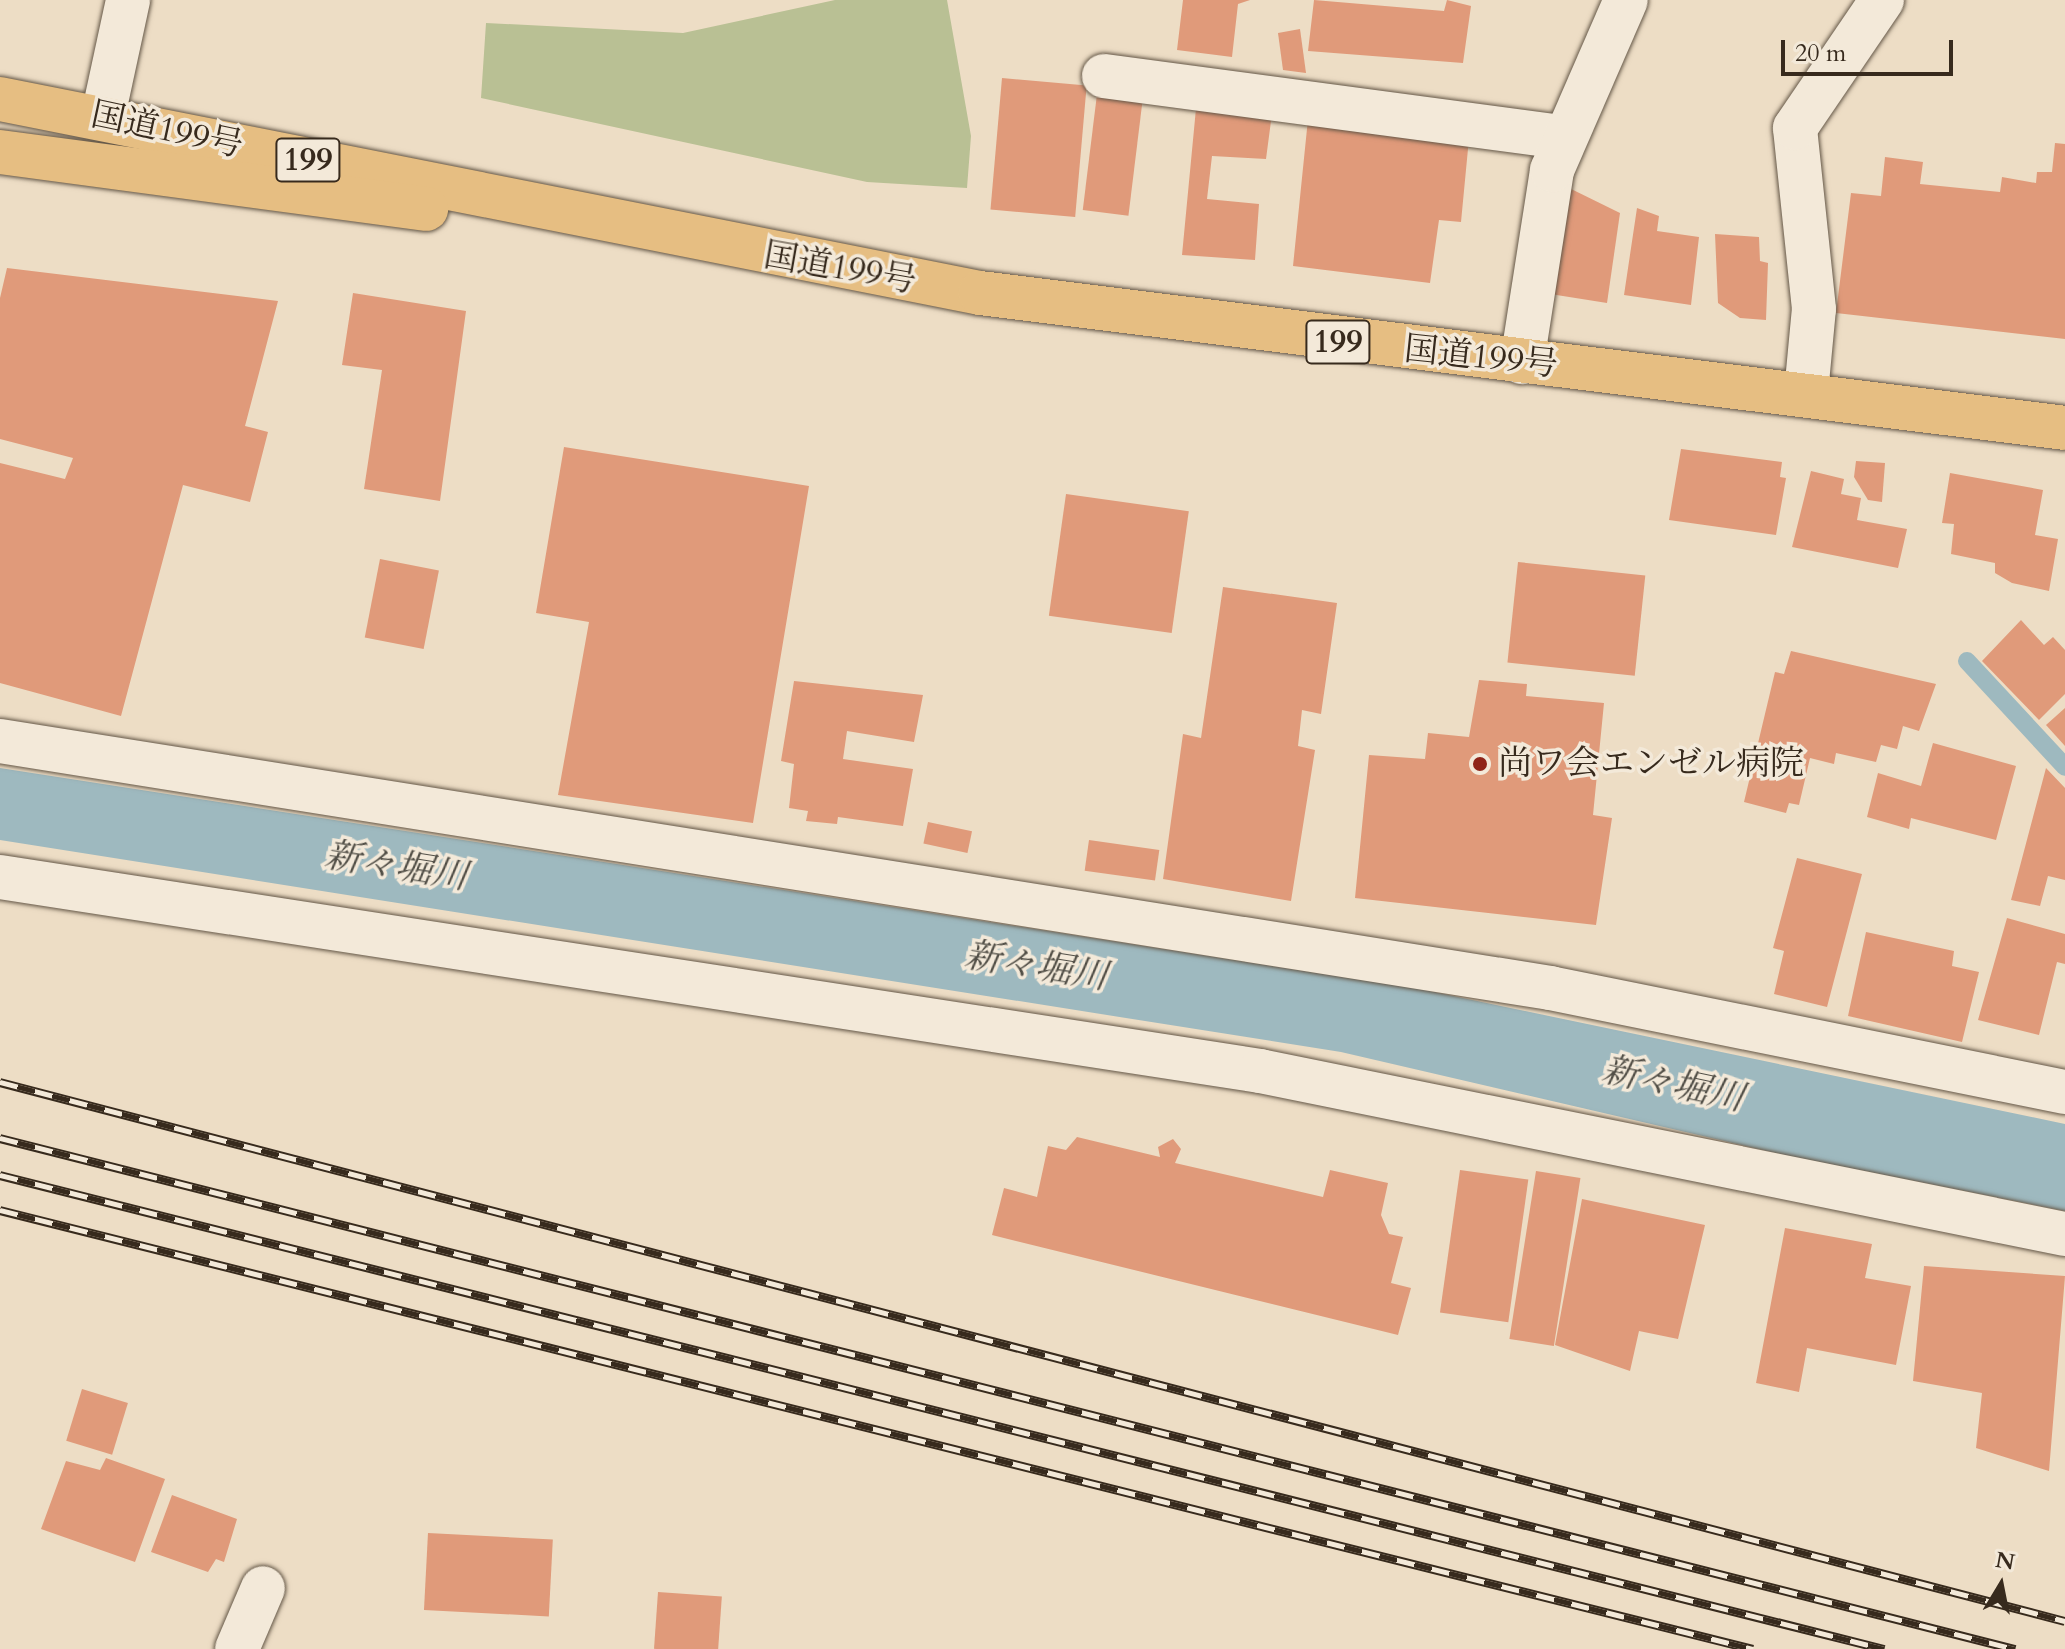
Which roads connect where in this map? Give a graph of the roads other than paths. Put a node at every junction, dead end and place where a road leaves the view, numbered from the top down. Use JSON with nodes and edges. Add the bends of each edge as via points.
{"nodes":[{"id":1,"x":128,"y":0,"type":"edge"},
{"id":2,"x":1626,"y":0,"type":"edge"},
{"id":3,"x":1882,"y":0,"type":"edge"},
{"id":4,"x":1104,"y":76,"type":"dead end"},
{"id":5,"x":0,"y":99,"type":"edge"},
{"id":6,"x":103,"y":116,"type":"junction"},
{"id":7,"x":1562,"y":137,"type":"junction"},
{"id":8,"x":0,"y":152,"type":"edge"},
{"id":9,"x":616,"y":226,"type":"junction"},
{"id":10,"x":1522,"y":362,"type":"junction"},
{"id":11,"x":1806,"y":393,"type":"junction"},
{"id":12,"x":2065,"y":428,"type":"edge"},
{"id":13,"x":0,"y":741,"type":"edge"},
{"id":14,"x":0,"y":877,"type":"edge"},
{"id":15,"x":2065,"y":1092,"type":"edge"},
{"id":16,"x":2065,"y":1234,"type":"edge"},
{"id":17,"x":263,"y":1588,"type":"dead end"},
{"id":18,"x":237,"y":1649,"type":"edge"}],
"edges":[{"from":1,"to":6,"type":"street"},
{"from":2,"to":7,"type":"street"},
{"from":3,"to":11,"type":"street","via":[[1795,128],[1814,309]]},
{"from":4,"to":7,"type":"street"},
{"from":5,"to":6,"type":"highway","name":"国道199号","number":"199"},
{"from":6,"to":9,"type":"highway","name":"国道199号","number":"199"},
{"from":7,"to":10,"type":"street"},
{"from":8,"to":9,"type":"highway","name":"国道199号","number":"199","via":[[304,198]]},
{"from":9,"to":10,"type":"highway","name":"国道199号","number":"199","via":[[980,293]]},
{"from":10,"to":11,"type":"highway","name":"国道199号","number":"199"},
{"from":11,"to":12,"type":"highway","name":"国道199号","number":"199"},
{"from":13,"to":15,"type":"street","via":[[1550,988]]},
{"from":14,"to":16,"type":"street","via":[[1260,1071]]},
{"from":17,"to":18,"type":"street"}]}
